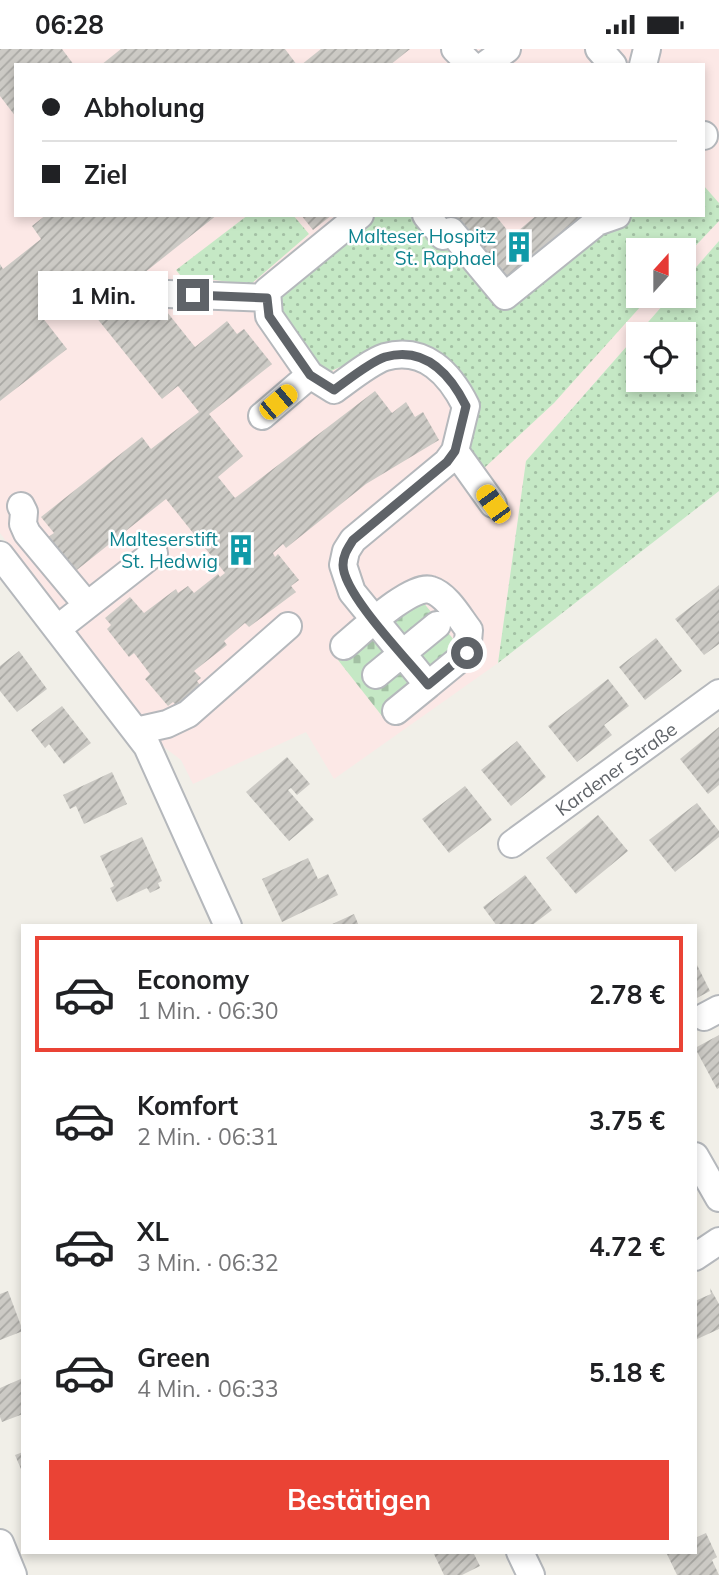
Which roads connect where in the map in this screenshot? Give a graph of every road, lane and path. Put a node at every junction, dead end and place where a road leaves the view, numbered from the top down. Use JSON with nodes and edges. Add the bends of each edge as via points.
{"nodes":[{"id":1,"x":455,"y":49,"type":"edge"},
{"id":2,"x":507,"y":49,"type":"edge"},
{"id":3,"x":598,"y":49,"type":"edge"},
{"id":4,"x":469,"y":63,"type":"edge"},
{"id":5,"x":488,"y":63,"type":"edge"},
{"id":6,"x":611,"y":63,"type":"edge"},
{"id":7,"x":358,"y":217,"type":"edge"},
{"id":8,"x":428,"y":217,"type":"edge"},
{"id":9,"x":611,"y":217,"type":"edge"},
{"id":10,"x":168,"y":293,"type":"dead end"},
{"id":11,"x":267,"y":298,"type":"junction"},
{"id":12,"x":310,"y":375,"type":"junction"},
{"id":13,"x":262,"y":416,"type":"dead end"},
{"id":14,"x":455,"y":451,"type":"junction"},
{"id":15,"x":493,"y":504,"type":"dead end"},
{"id":16,"x":21,"y":506,"type":"dead end"},
{"id":17,"x":154,"y":554,"type":"dead end"},
{"id":18,"x":0,"y":555,"type":"edge"},
{"id":19,"x":87,"y":605,"type":"junction"},
{"id":20,"x":375,"y":621,"type":"junction"},
{"id":21,"x":437,"y":625,"type":"dead end"},
{"id":22,"x":288,"y":626,"type":"dead end"},
{"id":23,"x":57,"y":629,"type":"junction"},
{"id":24,"x":344,"y":646,"type":"dead end"},
{"id":25,"x":403,"y":654,"type":"junction"},
{"id":26,"x":376,"y":675,"type":"dead end"},
{"id":27,"x":428,"y":685,"type":"junction"},
{"id":28,"x":719,"y":693,"type":"edge"},
{"id":29,"x":396,"y":711,"type":"dead end"},
{"id":30,"x":136,"y":731,"type":"junction"},
{"id":31,"x":512,"y":844,"type":"dead end"},
{"id":32,"x":227,"y":924,"type":"edge"},
{"id":33,"x":697,"y":1160,"type":"edge"},
{"id":34,"x":719,"y":1198,"type":"edge"},
{"id":35,"x":719,"y":1241,"type":"edge"},
{"id":36,"x":697,"y":1256,"type":"edge"},
{"id":37,"x":0,"y":1543,"type":"edge"},
{"id":38,"x":521,"y":1554,"type":"edge"},
{"id":39,"x":13,"y":1575,"type":"edge"},
{"id":40,"x":531,"y":1575,"type":"edge"}],
"edges":[{"from":1,"to":4,"type":"street"},
{"from":2,"to":5,"type":"street"},
{"from":3,"to":6,"type":"street"},
{"from":7,"to":11,"type":"street","via":[[267,291]]},
{"from":8,"to":9,"type":"street","via":[[443,236],[451,231],[505,296],[597,222]]},
{"from":10,"to":11,"type":"street"},
{"from":11,"to":12,"type":"street","via":[[269,316]]},
{"from":12,"to":13,"type":"street"},
{"from":12,"to":14,"type":"street","via":[[334,390],[385,357],[415,356],[432,362],[455,384],[466,406]]},
{"from":14,"to":15,"type":"street"},
{"from":14,"to":20,"type":"street","via":[[346,551],[343,565],[348,585]]},
{"from":16,"to":19,"type":"street","via":[[27,533]]},
{"from":17,"to":19,"type":"street"},
{"from":18,"to":23,"type":"street"},
{"from":19,"to":23,"type":"street"},
{"from":20,"to":24,"type":"street"},
{"from":20,"to":25,"type":"street"},
{"from":20,"to":27,"type":"street","via":[[418,589],[440,595],[454,611],[468,630],[467,653]]},
{"from":21,"to":25,"type":"street"},
{"from":22,"to":30,"type":"street","via":[[188,714]]},
{"from":23,"to":30,"type":"street"},
{"from":25,"to":26,"type":"street"},
{"from":25,"to":27,"type":"street"},
{"from":27,"to":29,"type":"street"},
{"from":28,"to":31,"type":"street","name":"Kardener Straße"},
{"from":30,"to":32,"type":"street","via":[[147,746]]},
{"from":33,"to":34,"type":"street"},
{"from":35,"to":36,"type":"street"},
{"from":37,"to":39,"type":"street"},
{"from":38,"to":40,"type":"street"}]}
